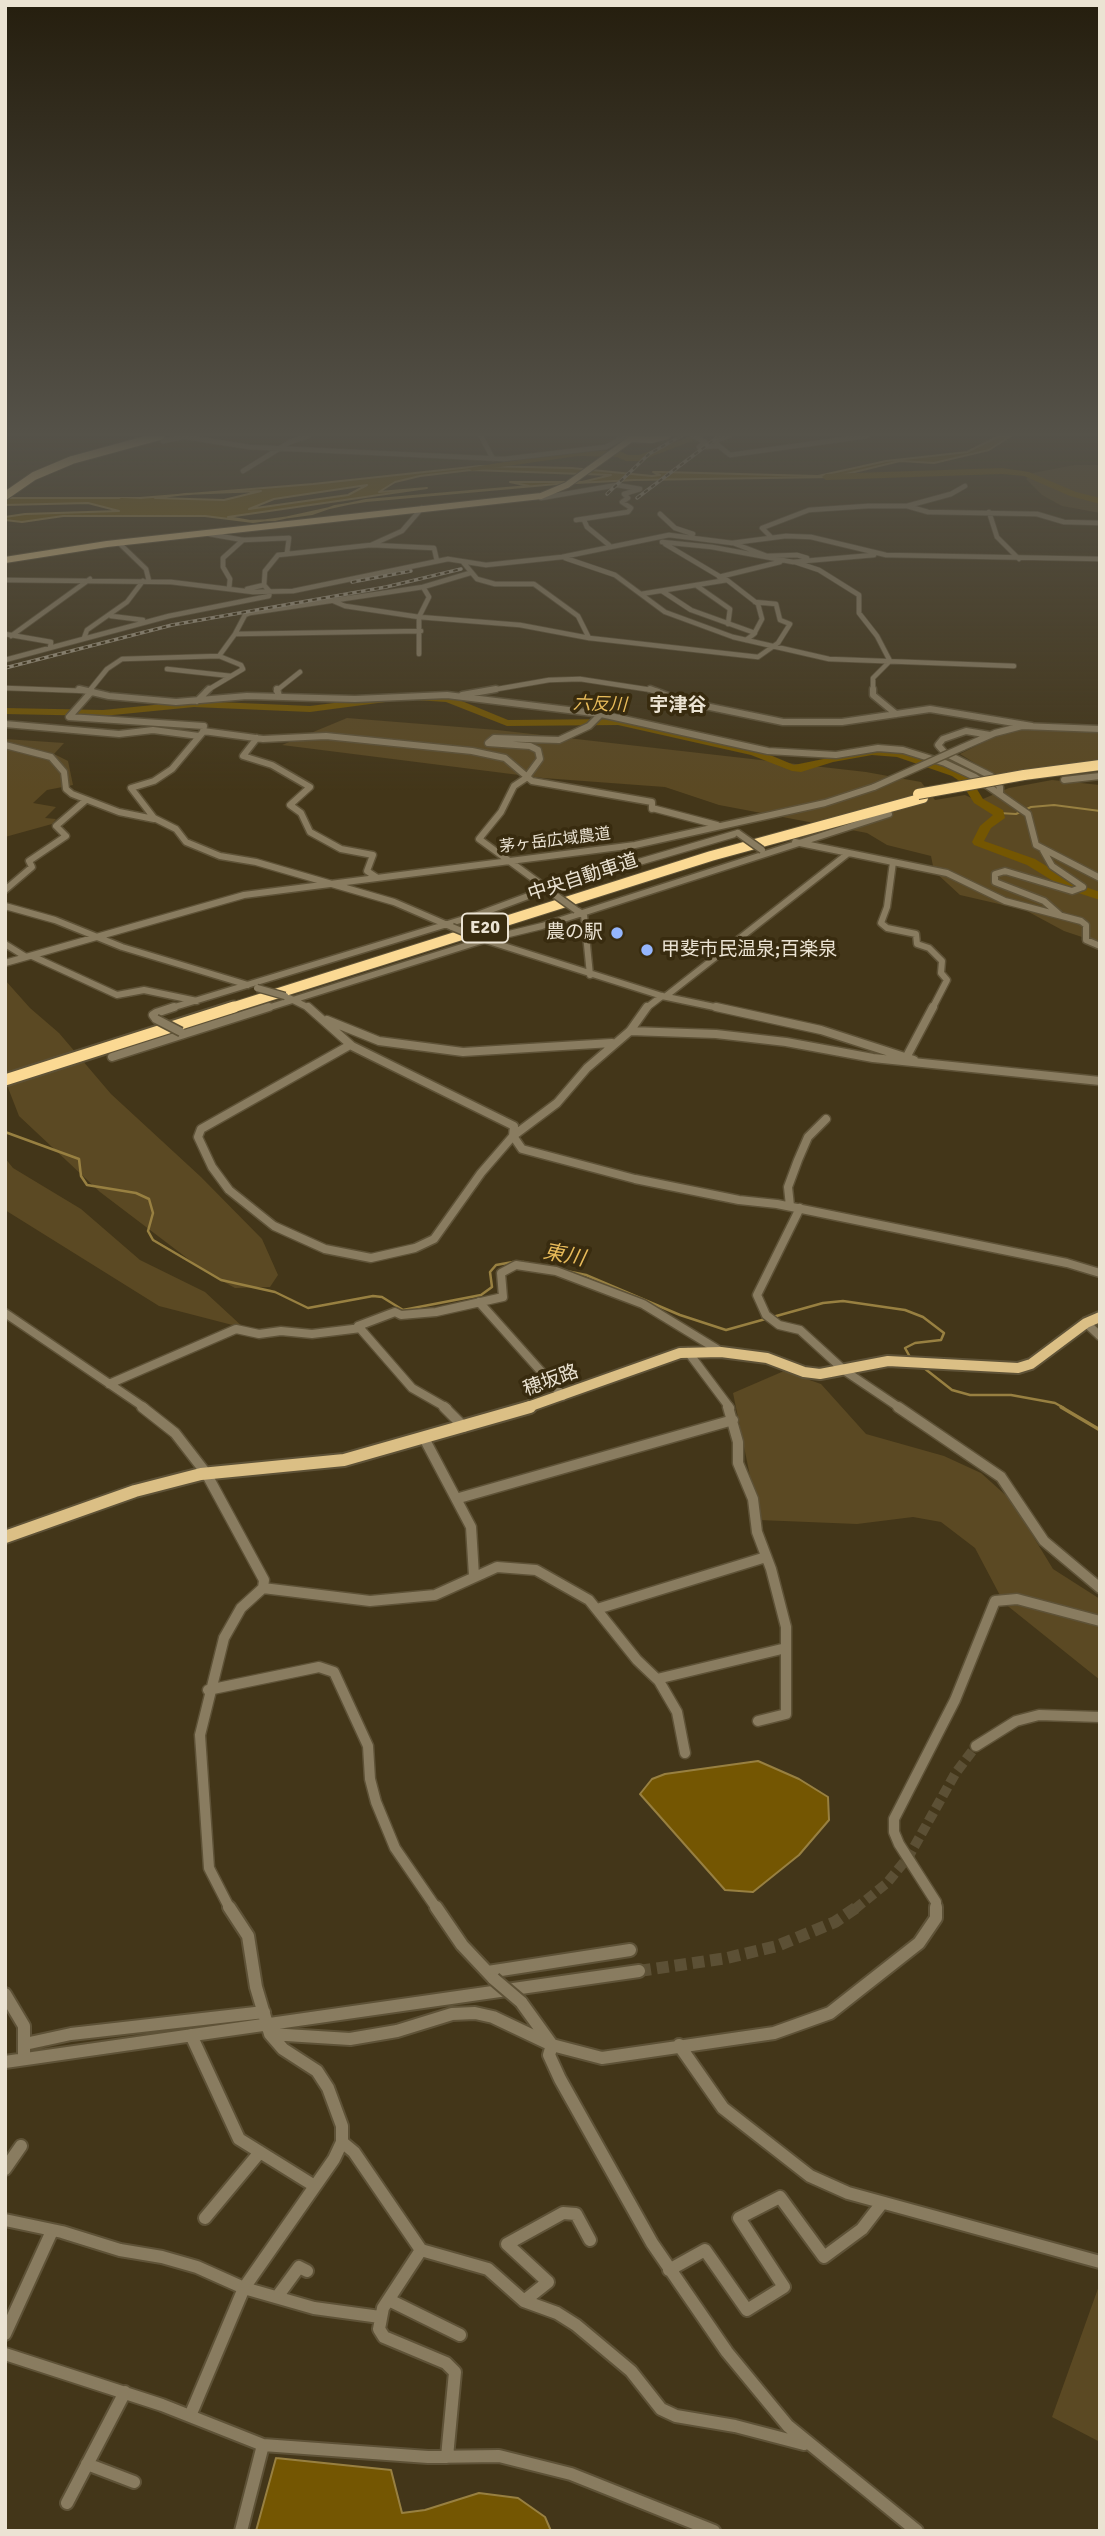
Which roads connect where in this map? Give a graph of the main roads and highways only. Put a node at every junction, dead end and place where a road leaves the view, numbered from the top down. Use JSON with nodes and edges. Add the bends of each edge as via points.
{"nodes":[{"id":1,"x":43,"y":554,"type":"edge"},
{"id":2,"x":5,"y":560,"type":"edge"},
{"id":3,"x":1100,"y":767,"type":"edge"},
{"id":4,"x":47,"y":1063,"type":"junction"},
{"id":5,"x":5,"y":1073,"type":"edge"},
{"id":6,"x":5,"y":1080,"type":"edge"},
{"id":7,"x":1100,"y":1317,"type":"edge"},
{"id":8,"x":5,"y":1537,"type":"edge"}],
"edges":[{"from":1,"to":2,"type":"main road"},
{"from":3,"to":4,"type":"highway","name":"中央自動車道","number":"E20","bridge":true,"via":[[920,796],[839,818]]},
{"from":4,"to":5,"type":"highway","name":"中央自動車道","number":"E20"},
{"from":4,"to":6,"type":"highway","name":"中央自動車道","number":"E20"},
{"from":7,"to":8,"type":"main road","name":"穂坂路","via":[[1018,1368],[918,1361],[869,1362],[845,1371],[804,1372],[767,1358],[688,1352],[563,1396],[344,1460],[206,1474],[135,1491]]}]}
